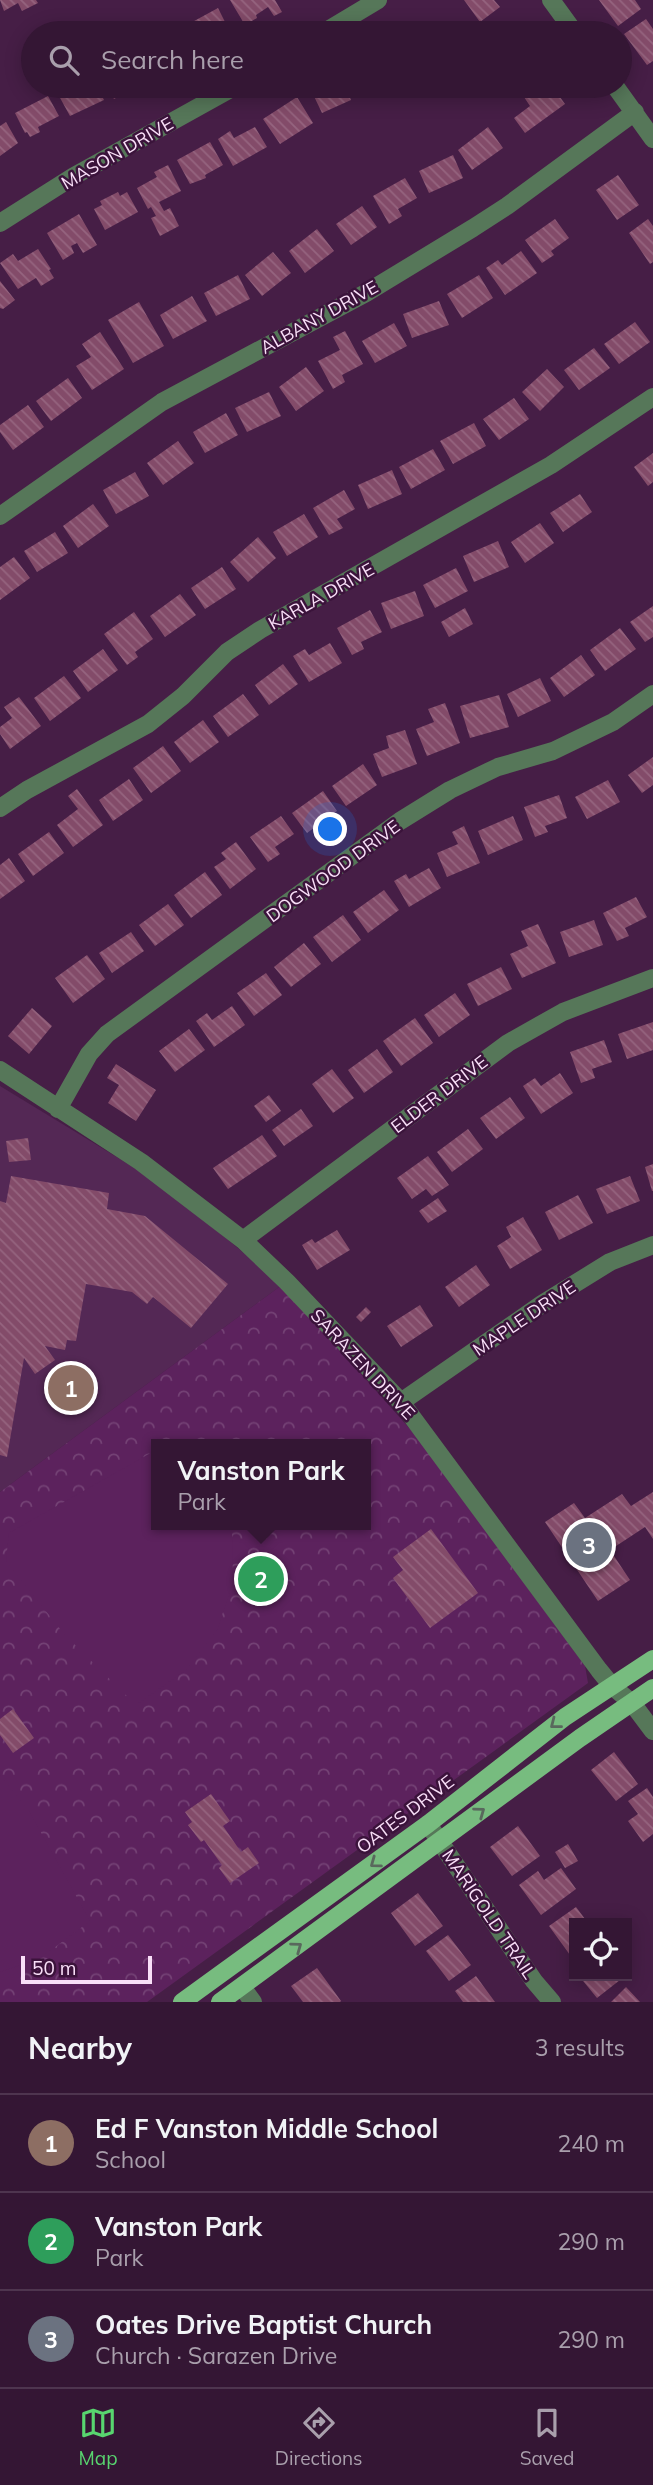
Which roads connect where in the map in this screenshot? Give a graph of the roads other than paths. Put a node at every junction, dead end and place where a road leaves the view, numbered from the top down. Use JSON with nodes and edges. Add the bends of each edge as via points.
{"nodes":[{"id":1,"x":378,"y":0,"type":"edge"},
{"id":2,"x":551,"y":0,"type":"edge"},
{"id":3,"x":343,"y":21,"type":"edge"},
{"id":4,"x":566,"y":21,"type":"edge"},
{"id":5,"x":214,"y":98,"type":"edge"},
{"id":6,"x":624,"y":98,"type":"edge"},
{"id":7,"x":635,"y":112,"type":"junction"},
{"id":8,"x":653,"y":139,"type":"edge"},
{"id":9,"x":0,"y":223,"type":"edge"},
{"id":10,"x":653,"y":397,"type":"edge"},
{"id":11,"x":0,"y":516,"type":"edge"},
{"id":12,"x":653,"y":694,"type":"edge"},
{"id":13,"x":0,"y":808,"type":"edge"},
{"id":14,"x":653,"y":978,"type":"edge"},
{"id":15,"x":0,"y":1070,"type":"edge"},
{"id":16,"x":58,"y":1109,"type":"junction"},
{"id":17,"x":243,"y":1240,"type":"junction"},
{"id":18,"x":653,"y":1245,"type":"edge"},
{"id":19,"x":401,"y":1402,"type":"junction"},
{"id":20,"x":653,"y":1659,"type":"edge"},
{"id":21,"x":612,"y":1686,"type":"junction"},
{"id":22,"x":653,"y":1688,"type":"edge"},
{"id":23,"x":632,"y":1703,"type":"junction"},
{"id":24,"x":653,"y":1731,"type":"edge"},
{"id":25,"x":428,"y":1824,"type":"junction"},
{"id":26,"x":441,"y":1841,"type":"junction"},
{"id":27,"x":232,"y":1968,"type":"junction"},
{"id":28,"x":242,"y":1987,"type":"junction"},
{"id":29,"x":182,"y":2002,"type":"edge"},
{"id":30,"x":220,"y":2002,"type":"edge"},
{"id":31,"x":253,"y":2002,"type":"edge"},
{"id":32,"x":552,"y":2002,"type":"edge"}],
"edges":[{"from":1,"to":3,"type":"street"},
{"from":2,"to":4,"type":"street"},
{"from":5,"to":9,"type":"street","name":"MASON DRIVE"},
{"from":6,"to":7,"type":"street"},
{"from":7,"to":8,"type":"street"},
{"from":7,"to":11,"type":"street","name":"ALBANY DRIVE","via":[[473,228],[366,293],[162,402]]},
{"from":10,"to":13,"type":"street","name":"KARLA DRIVE","via":[[551,466],[260,630],[227,652],[148,724]]},
{"from":12,"to":16,"type":"street","name":"DOGWOOD DRIVE","via":[[613,722],[553,751],[498,767],[400,821],[107,1034],[89,1054]]},
{"from":14,"to":17,"type":"street","name":"ELDER DRIVE","via":[[563,1012],[508,1043]]},
{"from":15,"to":16,"type":"street","name":"SARAZEN DRIVE"},
{"from":16,"to":17,"type":"street","name":"SARAZEN DRIVE","via":[[141,1162]]},
{"from":17,"to":19,"type":"street","name":"SARAZEN DRIVE"},
{"from":18,"to":19,"type":"street","name":"MAPLE DRIVE","via":[[610,1262],[553,1297]]},
{"from":19,"to":21,"type":"street","name":"SARAZEN DRIVE"},
{"from":20,"to":21,"type":"main road","name":"OATES DRIVE"},
{"from":21,"to":23,"type":"street","name":"SARAZEN DRIVE"},
{"from":21,"to":25,"type":"main road","name":"OATES DRIVE","one_way":true},
{"from":22,"to":23,"type":"main road"},
{"from":23,"to":24,"type":"street","name":"SARAZEN DRIVE"},
{"from":26,"to":23,"type":"main road","one_way":true},
{"from":25,"to":26,"type":"street","name":"MARIGOLD TRAIL"},
{"from":25,"to":27,"type":"main road","name":"OATES DRIVE","one_way":true},
{"from":28,"to":26,"type":"main road","one_way":true},
{"from":26,"to":32,"type":"street","name":"MARIGOLD TRAIL"},
{"from":27,"to":28,"type":"main road"},
{"from":27,"to":29,"type":"main road","name":"OATES DRIVE"},
{"from":28,"to":30,"type":"main road"},
{"from":28,"to":31,"type":"street"}]}
